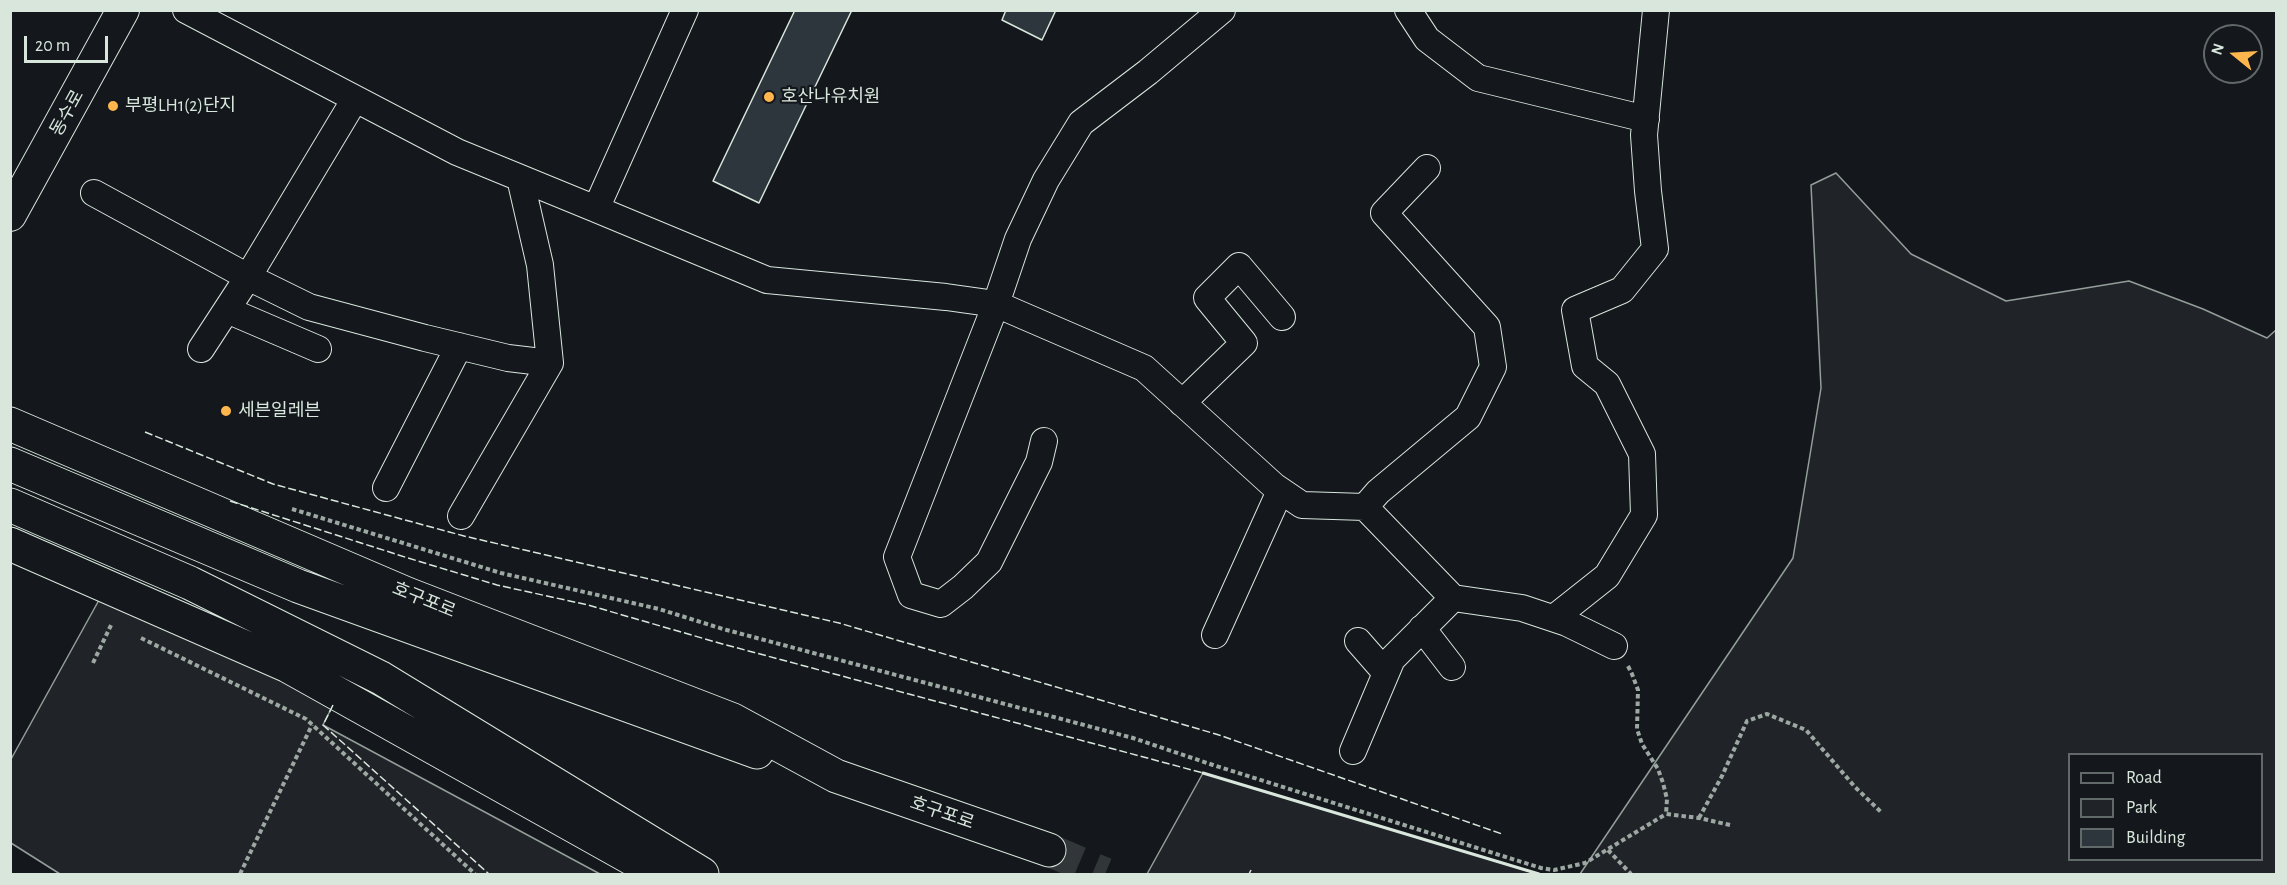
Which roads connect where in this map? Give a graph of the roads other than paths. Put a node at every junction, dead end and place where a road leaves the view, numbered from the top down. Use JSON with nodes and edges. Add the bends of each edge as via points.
{"nodes":[{"id":1,"x":123,"y":10,"type":"edge"},
{"id":2,"x":186,"y":10,"type":"edge"},
{"id":3,"x":685,"y":10,"type":"edge"},
{"id":4,"x":1222,"y":10,"type":"edge"},
{"id":5,"x":1408,"y":10,"type":"edge"},
{"id":6,"x":1656,"y":10,"type":"edge"},
{"id":7,"x":355,"y":99,"type":"junction"},
{"id":8,"x":1646,"y":119,"type":"junction"},
{"id":9,"x":1427,"y":168,"type":"dead end"},
{"id":10,"x":520,"y":178,"type":"junction"},
{"id":11,"x":94,"y":193,"type":"dead end"},
{"id":12,"x":596,"y":209,"type":"junction"},
{"id":13,"x":10,"y":215,"type":"edge"},
{"id":14,"x":249,"y":277,"type":"junction"},
{"id":15,"x":996,"y":304,"type":"junction"},
{"id":16,"x":227,"y":310,"type":"junction"},
{"id":17,"x":1282,"y":317,"type":"dead end"},
{"id":18,"x":459,"y":346,"type":"junction"},
{"id":19,"x":201,"y":349,"type":"dead end"},
{"id":20,"x":318,"y":349,"type":"dead end"},
{"id":21,"x":550,"y":363,"type":"junction"},
{"id":22,"x":1182,"y":403,"type":"junction"},
{"id":23,"x":10,"y":424,"type":"edge"},
{"id":24,"x":1044,"y":441,"type":"dead end"},
{"id":25,"x":10,"y":464,"type":"edge"},
{"id":26,"x":386,"y":488,"type":"dead end"},
{"id":27,"x":1280,"y":491,"type":"junction"},
{"id":28,"x":10,"y":506,"type":"edge"},
{"id":29,"x":1365,"y":507,"type":"junction"},
{"id":30,"x":461,"y":516,"type":"dead end"},
{"id":31,"x":10,"y":544,"type":"edge"},
{"id":32,"x":1453,"y":598,"type":"junction"},
{"id":33,"x":1554,"y":618,"type":"junction"},
{"id":34,"x":1422,"y":628,"type":"junction"},
{"id":35,"x":1215,"y":635,"type":"dead end"},
{"id":36,"x":1358,"y":640,"type":"dead end"},
{"id":37,"x":1614,"y":646,"type":"road end"},
{"id":38,"x":1452,"y":667,"type":"dead end"},
{"id":39,"x":1386,"y":673,"type":"junction"},
{"id":40,"x":1353,"y":752,"type":"dead end"},
{"id":41,"x":836,"y":776,"type":"junction"},
{"id":42,"x":1049,"y":850,"type":"tunnel mouth"},
{"id":43,"x":667,"y":874,"type":"edge"},
{"id":44,"x":702,"y":874,"type":"edge"}],
"edges":[{"from":1,"to":13,"type":"street","name":"동수로"},
{"from":2,"to":7,"type":"street"},
{"from":3,"to":12,"type":"street"},
{"from":4,"to":15,"type":"street","via":[[1081,123],[1046,180],[1018,239]]},
{"from":5,"to":8,"type":"street","via":[[1427,39],[1478,78]]},
{"from":6,"to":8,"type":"street"},
{"from":7,"to":10,"type":"street","via":[[457,152]]},
{"from":7,"to":14,"type":"street"},
{"from":8,"to":33,"type":"street","via":[[1644,135],[1655,249],[1622,290],[1575,310],[1585,366],[1607,384],[1642,454],[1644,515],[1607,576]]},
{"from":9,"to":29,"type":"street","via":[[1384,213],[1487,327],[1493,367],[1468,417]]},
{"from":10,"to":12,"type":"street"},
{"from":10,"to":21,"type":"street","via":[[540,266]]},
{"from":11,"to":14,"type":"street"},
{"from":12,"to":15,"type":"street","via":[[767,280]]},
{"from":14,"to":16,"type":"street"},
{"from":14,"to":18,"type":"street","via":[[309,307]]},
{"from":15,"to":22,"type":"street","via":[[1144,368]]},
{"from":15,"to":24,"type":"street","via":[[897,557],[911,595],[941,604],[989,562],[1039,462]]},
{"from":16,"to":19,"type":"street"},
{"from":16,"to":20,"type":"street"},
{"from":17,"to":22,"type":"street","via":[[1239,266],[1207,298],[1244,343]]},
{"from":18,"to":21,"type":"street"},
{"from":18,"to":26,"type":"street"},
{"from":21,"to":30,"type":"street"},
{"from":22,"to":27,"type":"street"},
{"from":23,"to":41,"type":"main road","name":"호구포로","via":[[407,594],[733,720]]},
{"from":25,"to":41,"type":"main road","name":"호구포로","via":[[298,586],[725,742]]},
{"from":27,"to":29,"type":"street","via":[[1302,505]]},
{"from":27,"to":35,"type":"street"},
{"from":28,"to":44,"type":"main road","via":[[190,583],[381,678]]},
{"from":29,"to":32,"type":"street"},
{"from":31,"to":43,"type":"main road","via":[[288,666],[640,863]]},
{"from":32,"to":33,"type":"street","via":[[1522,608]]},
{"from":32,"to":34,"type":"street"},
{"from":33,"to":37,"type":"street"},
{"from":34,"to":38,"type":"street"},
{"from":34,"to":39,"type":"street","via":[[1392,659]]},
{"from":36,"to":39,"type":"street"},
{"from":39,"to":40,"type":"street"},
{"from":41,"to":42,"type":"main road","name":"호구포로"}]}
